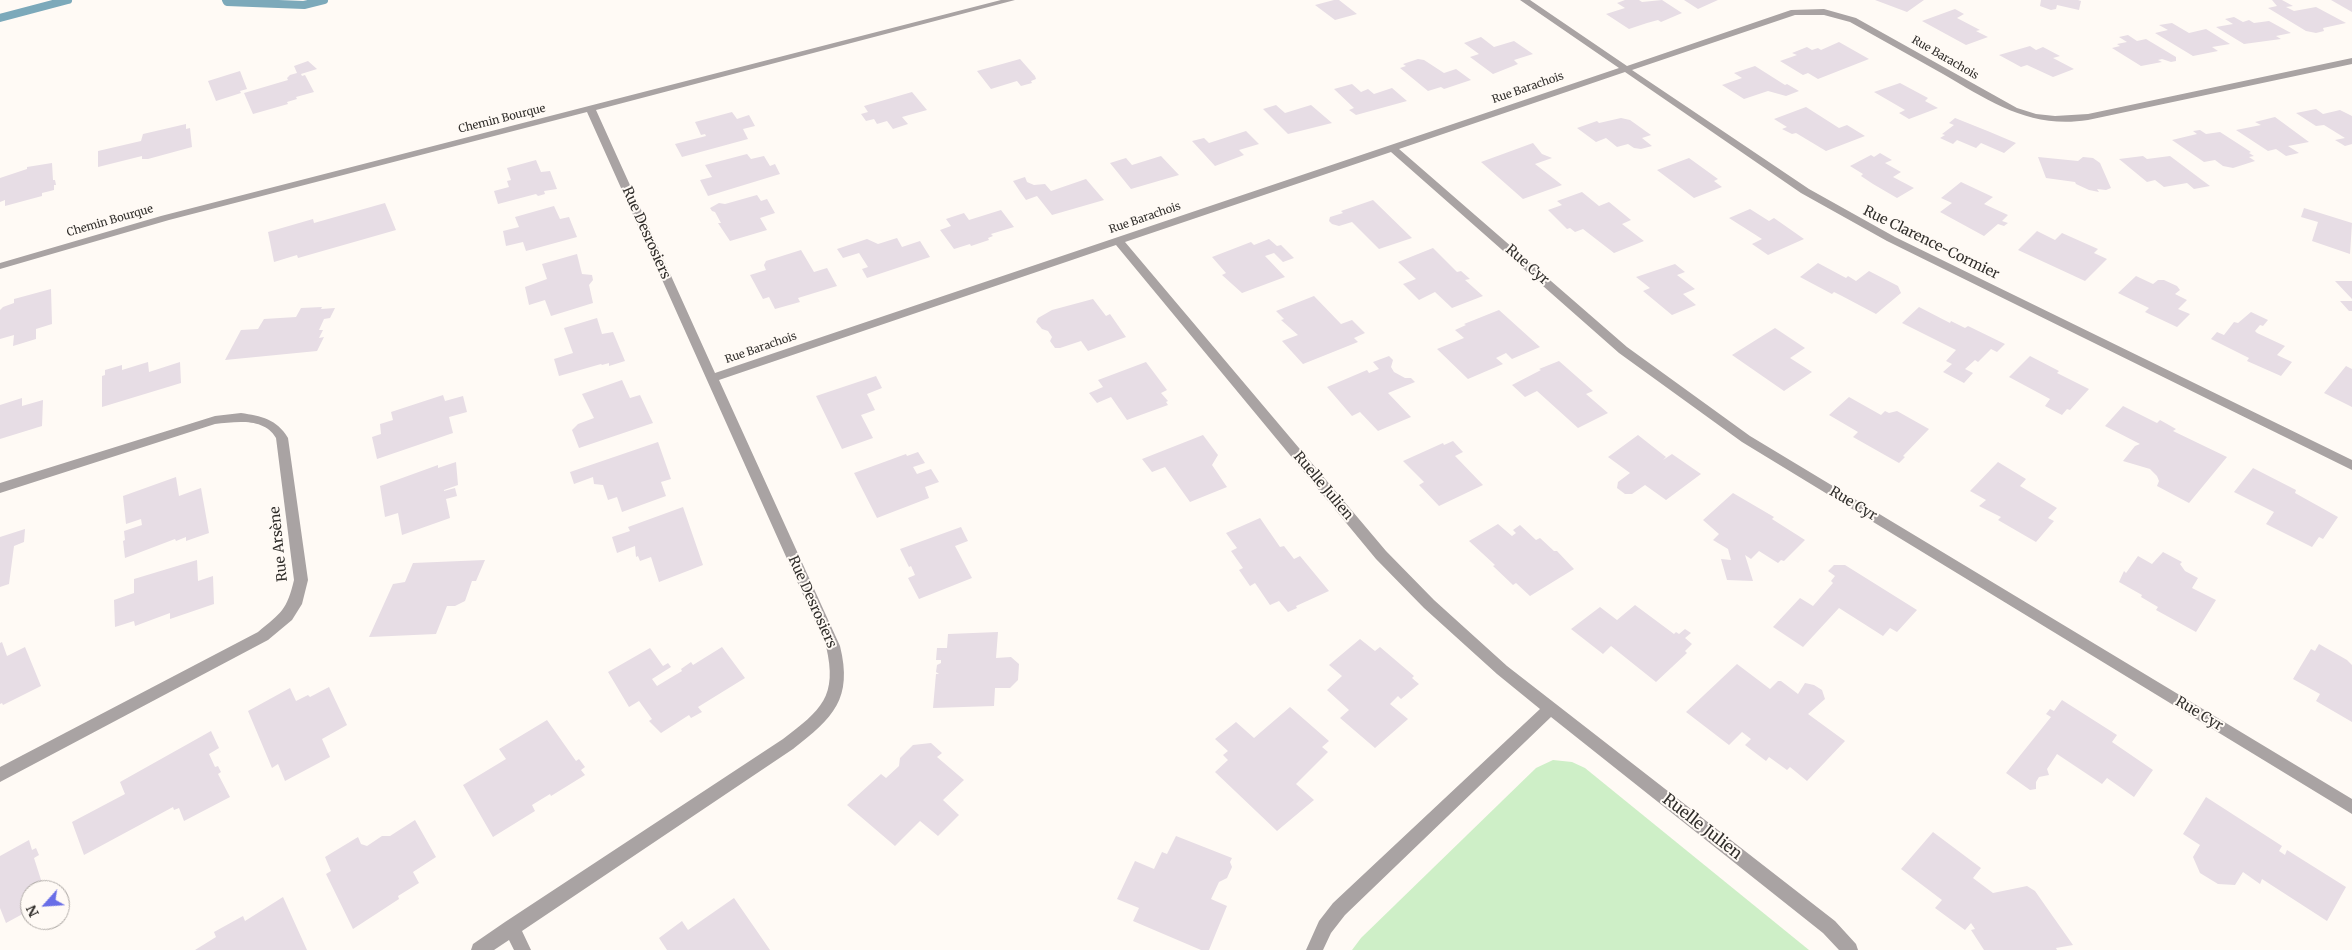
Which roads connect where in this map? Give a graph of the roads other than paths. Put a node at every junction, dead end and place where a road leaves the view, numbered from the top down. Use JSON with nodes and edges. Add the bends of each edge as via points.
{"nodes":[{"id":1,"x":1011,"y":0,"type":"edge"},
{"id":2,"x":1524,"y":0,"type":"edge"},
{"id":3,"x":2352,"y":61,"type":"edge"},
{"id":4,"x":1625,"y":69,"type":"junction"},
{"id":5,"x":591,"y":110,"type":"junction"},
{"id":6,"x":1392,"y":148,"type":"junction"},
{"id":7,"x":1118,"y":240,"type":"junction"},
{"id":8,"x":0,"y":266,"type":"edge"},
{"id":9,"x":712,"y":378,"type":"junction"},
{"id":10,"x":2352,"y":465,"type":"edge"},
{"id":11,"x":0,"y":488,"type":"edge"},
{"id":12,"x":1551,"y":708,"type":"junction"},
{"id":13,"x":0,"y":775,"type":"edge"},
{"id":14,"x":2352,"y":807,"type":"edge"},
{"id":15,"x":511,"y":928,"type":"junction"},
{"id":16,"x":478,"y":950,"type":"edge"},
{"id":17,"x":523,"y":950,"type":"edge"},
{"id":18,"x":1314,"y":950,"type":"edge"},
{"id":19,"x":1850,"y":950,"type":"edge"}],
"edges":[{"from":1,"to":5,"type":"street","name":"Chemin Bourque"},
{"from":2,"to":4,"type":"street","name":"Rue Clarence-Cormier"},
{"from":3,"to":4,"type":"street","name":"Rue Barachois","via":[[2068,120],[2037,117],[2012,109],[1858,23],[1824,12],[1785,15]]},
{"from":4,"to":6,"type":"street","name":"Rue Barachois"},
{"from":4,"to":10,"type":"street","name":"Rue Clarence-Cormier","via":[[1805,191],[1852,219]]},
{"from":5,"to":8,"type":"street","name":"Chemin Bourque","via":[[166,218]]},
{"from":5,"to":9,"type":"street","name":"Rue Desrosiers"},
{"from":6,"to":7,"type":"street","name":"Rue Barachois"},
{"from":6,"to":14,"type":"street","name":"Rue Cyr","via":[[1623,350],[1712,416]]},
{"from":7,"to":9,"type":"street","name":"Rue Barachois"},
{"from":7,"to":12,"type":"street","name":"Ruelle Julien","via":[[1381,555],[1460,634]]},
{"from":9,"to":15,"type":"street","name":"Rue Desrosiers","via":[[833,646],[839,672],[837,691],[822,716],[788,744]]},
{"from":11,"to":13,"type":"street","name":"Rue Arsène","via":[[203,423],[240,417],[263,421],[278,431],[282,438],[301,580],[295,604],[287,616],[263,636]]},
{"from":12,"to":18,"type":"street","via":[[1339,909],[1324,928]]},
{"from":12,"to":19,"type":"street","name":"Ruelle Julien","via":[[1823,922]]},
{"from":15,"to":16,"type":"street","name":"Rue Desrosiers"},
{"from":15,"to":17,"type":"street"}]}
